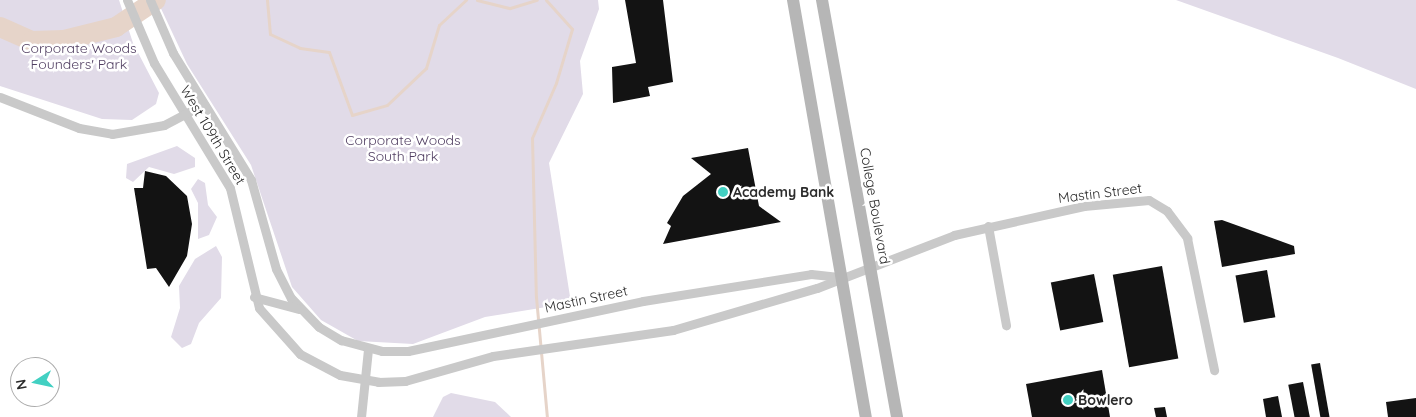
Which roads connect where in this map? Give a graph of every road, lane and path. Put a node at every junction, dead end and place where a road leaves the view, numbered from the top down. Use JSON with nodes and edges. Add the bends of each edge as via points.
{"nodes":[{"id":1,"x":127,"y":0,"type":"edge"},
{"id":2,"x":150,"y":0,"type":"edge"},
{"id":3,"x":793,"y":0,"type":"edge"},
{"id":4,"x":822,"y":0,"type":"edge"},
{"id":5,"x":0,"y":97,"type":"edge"},
{"id":6,"x":204,"y":104,"type":"junction"},
{"id":7,"x":186,"y":114,"type":"junction"},
{"id":8,"x":988,"y":226,"type":"junction"},
{"id":9,"x":872,"y":268,"type":"junction"},
{"id":10,"x":842,"y":278,"type":"junction"},
{"id":11,"x":254,"y":297,"type":"junction"},
{"id":12,"x":299,"y":309,"type":"junction"},
{"id":13,"x":1006,"y":324,"type":"dead end"},
{"id":14,"x":368,"y":349,"type":"junction"},
{"id":15,"x":1214,"y":370,"type":"dead end"},
{"id":16,"x":365,"y":380,"type":"junction"},
{"id":17,"x":361,"y":417,"type":"edge"},
{"id":18,"x":866,"y":417,"type":"edge"},
{"id":19,"x":897,"y":417,"type":"edge"}],
"edges":[{"from":1,"to":7,"type":"street","name":"West 109th Street","via":[[162,76]]},
{"from":2,"to":6,"type":"street","name":"West 109th Street","via":[[182,68]]},
{"from":3,"to":10,"type":"main road"},
{"from":4,"to":9,"type":"main road","name":"College Boulevard"},
{"from":5,"to":7,"type":"street","via":[[79,128],[112,134],[145,132]]},
{"from":6,"to":7,"type":"street"},
{"from":6,"to":12,"type":"street","name":"West 109th Street","via":[[251,180],[276,269]]},
{"from":7,"to":11,"type":"street","name":"West 109th Street","via":[[230,188]]},
{"from":8,"to":9,"type":"street","name":"Mastin Street"},
{"from":8,"to":13,"type":"street"},
{"from":8,"to":15,"type":"street","name":"Mastin Street","via":[[1084,206],[1149,200],[1167,212],[1187,238]]},
{"from":9,"to":10,"type":"street","name":"Mastin Street"},
{"from":9,"to":19,"type":"main road","name":"College Boulevard"},
{"from":10,"to":14,"type":"street","name":"Mastin Street","via":[[811,274],[643,301],[408,351]]},
{"from":10,"to":16,"type":"street","name":"Mastin Street","via":[[673,330],[522,352],[405,380]]},
{"from":10,"to":18,"type":"main road"},
{"from":11,"to":12,"type":"street"},
{"from":11,"to":16,"type":"street","name":"West 109th Street","via":[[267,321],[300,354],[326,370]]},
{"from":12,"to":14,"type":"street","name":"West 109th Street","via":[[331,334]]},
{"from":14,"to":16,"type":"street"},
{"from":16,"to":17,"type":"street"}]}
